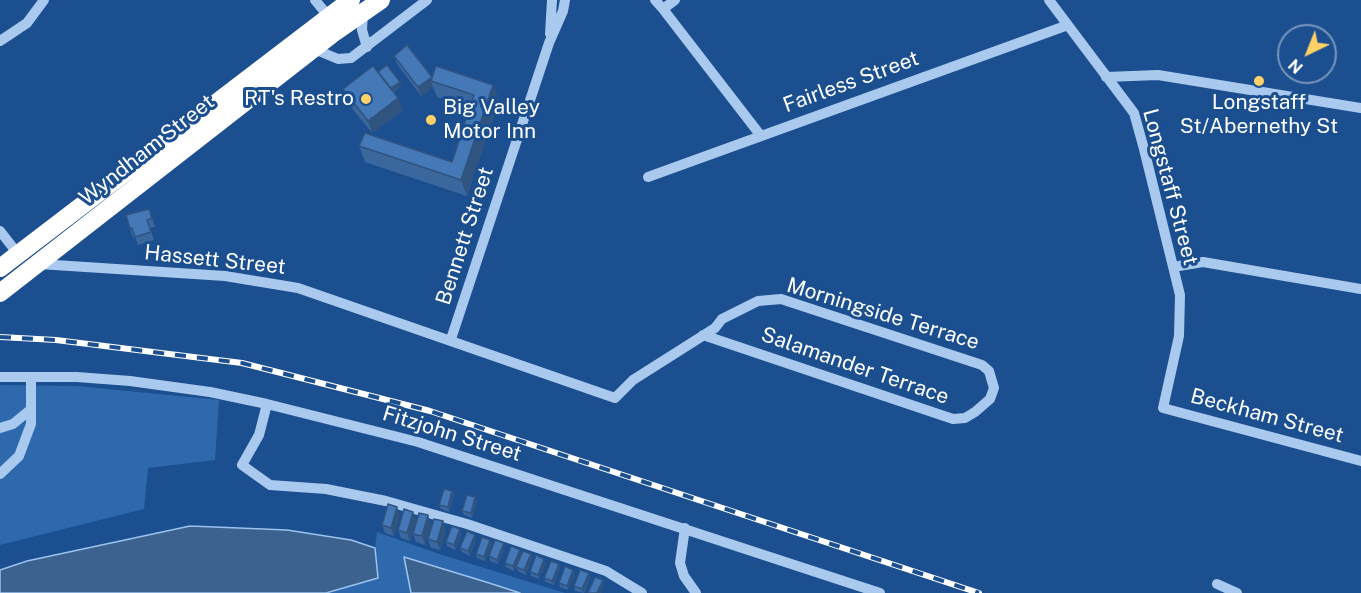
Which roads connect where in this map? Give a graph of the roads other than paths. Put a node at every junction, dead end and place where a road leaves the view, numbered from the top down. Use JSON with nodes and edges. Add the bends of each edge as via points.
{"nodes":[{"id":1,"x":44,"y":0,"type":"edge"},
{"id":2,"x":315,"y":0,"type":"edge"},
{"id":3,"x":381,"y":0,"type":"edge"},
{"id":4,"x":427,"y":0,"type":"edge"},
{"id":5,"x":552,"y":0,"type":"edge"},
{"id":6,"x":565,"y":0,"type":"edge"},
{"id":7,"x":655,"y":0,"type":"edge"},
{"id":8,"x":675,"y":0,"type":"edge"},
{"id":9,"x":1049,"y":0,"type":"edge"},
{"id":10,"x":357,"y":6,"type":"edge"},
{"id":11,"x":663,"y":9,"type":"junction"},
{"id":12,"x":329,"y":17,"type":"junction"},
{"id":13,"x":1068,"y":24,"type":"junction"},
{"id":14,"x":0,"y":41,"type":"edge"},
{"id":15,"x":549,"y":43,"type":"junction"},
{"id":16,"x":367,"y":47,"type":"junction"},
{"id":17,"x":314,"y":49,"type":"junction"},
{"id":18,"x":1106,"y":77,"type":"junction"},
{"id":19,"x":1361,"y":108,"type":"edge"},
{"id":20,"x":761,"y":136,"type":"junction"},
{"id":21,"x":648,"y":177,"type":"dead end"},
{"id":22,"x":0,"y":231,"type":"edge"},
{"id":23,"x":18,"y":254,"type":"junction"},
{"id":24,"x":38,"y":264,"type":"junction"},
{"id":25,"x":1173,"y":267,"type":"junction"},
{"id":26,"x":0,"y":268,"type":"edge"},
{"id":27,"x":1361,"y":290,"type":"edge"},
{"id":28,"x":0,"y":293,"type":"edge"},
{"id":29,"x":703,"y":335,"type":"junction"},
{"id":30,"x":451,"y":339,"type":"junction"},
{"id":31,"x":0,"y":377,"type":"edge"},
{"id":32,"x":31,"y":377,"type":"junction"},
{"id":33,"x":990,"y":399,"type":"joint"},
{"id":34,"x":267,"y":404,"type":"junction"},
{"id":35,"x":1163,"y":408,"type":"joint"},
{"id":36,"x":30,"y":410,"type":"junction"},
{"id":37,"x":0,"y":428,"type":"edge"},
{"id":38,"x":1361,"y":461,"type":"edge"},
{"id":39,"x":0,"y":474,"type":"edge"},
{"id":40,"x":685,"y":528,"type":"junction"},
{"id":41,"x":1217,"y":584,"type":"dead end"},
{"id":42,"x":690,"y":591,"type":"edge"},
{"id":43,"x":642,"y":593,"type":"edge"},
{"id":44,"x":880,"y":593,"type":"edge"},
{"id":45,"x":1237,"y":593,"type":"edge"}],
"edges":[{"from":1,"to":14,"type":"street","via":[[27,23]]},
{"from":2,"to":12,"type":"street"},
{"from":3,"to":10,"type":"highway","name":"Wyndham Street"},
{"from":4,"to":16,"type":"street"},
{"from":5,"to":15,"type":"street","name":"Bennett Street"},
{"from":6,"to":15,"type":"street","name":"Bennett Street"},
{"from":7,"to":11,"type":"street"},
{"from":8,"to":11,"type":"street"},
{"from":9,"to":13,"type":"street","name":"Longstaff Street"},
{"from":10,"to":12,"type":"highway","name":"Wyndham Street"},
{"from":10,"to":16,"type":"street"},
{"from":10,"to":17,"type":"highway","name":"Wyndham Street"},
{"from":11,"to":20,"type":"street"},
{"from":12,"to":23,"type":"highway","name":"Wyndham Street"},
{"from":13,"to":18,"type":"street","name":"Longstaff Street"},
{"from":13,"to":20,"type":"street","name":"Fairless Street"},
{"from":15,"to":30,"type":"street","name":"Bennett Street"},
{"from":16,"to":17,"type":"street","via":[[345,59]]},
{"from":17,"to":24,"type":"highway","name":"Wyndham Street"},
{"from":18,"to":19,"type":"street","via":[[1158,75]]},
{"from":18,"to":25,"type":"street","name":"Longstaff Street","via":[[1134,113]]},
{"from":20,"to":21,"type":"street","name":"Fairless Street"},
{"from":22,"to":23,"type":"street"},
{"from":23,"to":24,"type":"highway"},
{"from":23,"to":26,"type":"highway","name":"Wyndham Street"},
{"from":24,"to":28,"type":"highway","name":"Wyndham Street"},
{"from":24,"to":30,"type":"street","name":"Hassett Street","via":[[225,276],[298,288]]},
{"from":25,"to":27,"type":"street","via":[[1203,262]]},
{"from":25,"to":35,"type":"street","name":"Longstaff Street","via":[[1180,295],[1179,336]]},
{"from":29,"to":30,"type":"street","name":"Morningside Terrace","via":[[633,380],[615,398]]},
{"from":29,"to":33,"type":"street","name":"Salamander Terrace","via":[[953,419],[965,418]]},
{"from":29,"to":33,"type":"street","name":"Morningside Terrace","via":[[722,319],[758,301],[781,299],[982,365],[992,379]]},
{"from":31,"to":32,"type":"street","name":"Fitzjohn Street"},
{"from":32,"to":34,"type":"street","name":"Fitzjohn Street","via":[[77,377],[210,392]]},
{"from":32,"to":36,"type":"street"},
{"from":34,"to":40,"type":"street","name":"Fitzjohn Street","via":[[418,441]]},
{"from":34,"to":43,"type":"street","via":[[260,435],[242,465],[270,485],[326,489],[467,524],[606,571]]},
{"from":35,"to":38,"type":"street","name":"Beckham Street"},
{"from":36,"to":37,"type":"street","via":[[13,424]]},
{"from":36,"to":39,"type":"street","via":[[31,424],[24,446]]},
{"from":40,"to":42,"type":"street","via":[[680,563]]},
{"from":40,"to":44,"type":"street","name":"Fitzjohn Street"},
{"from":41,"to":45,"type":"street"}]}
